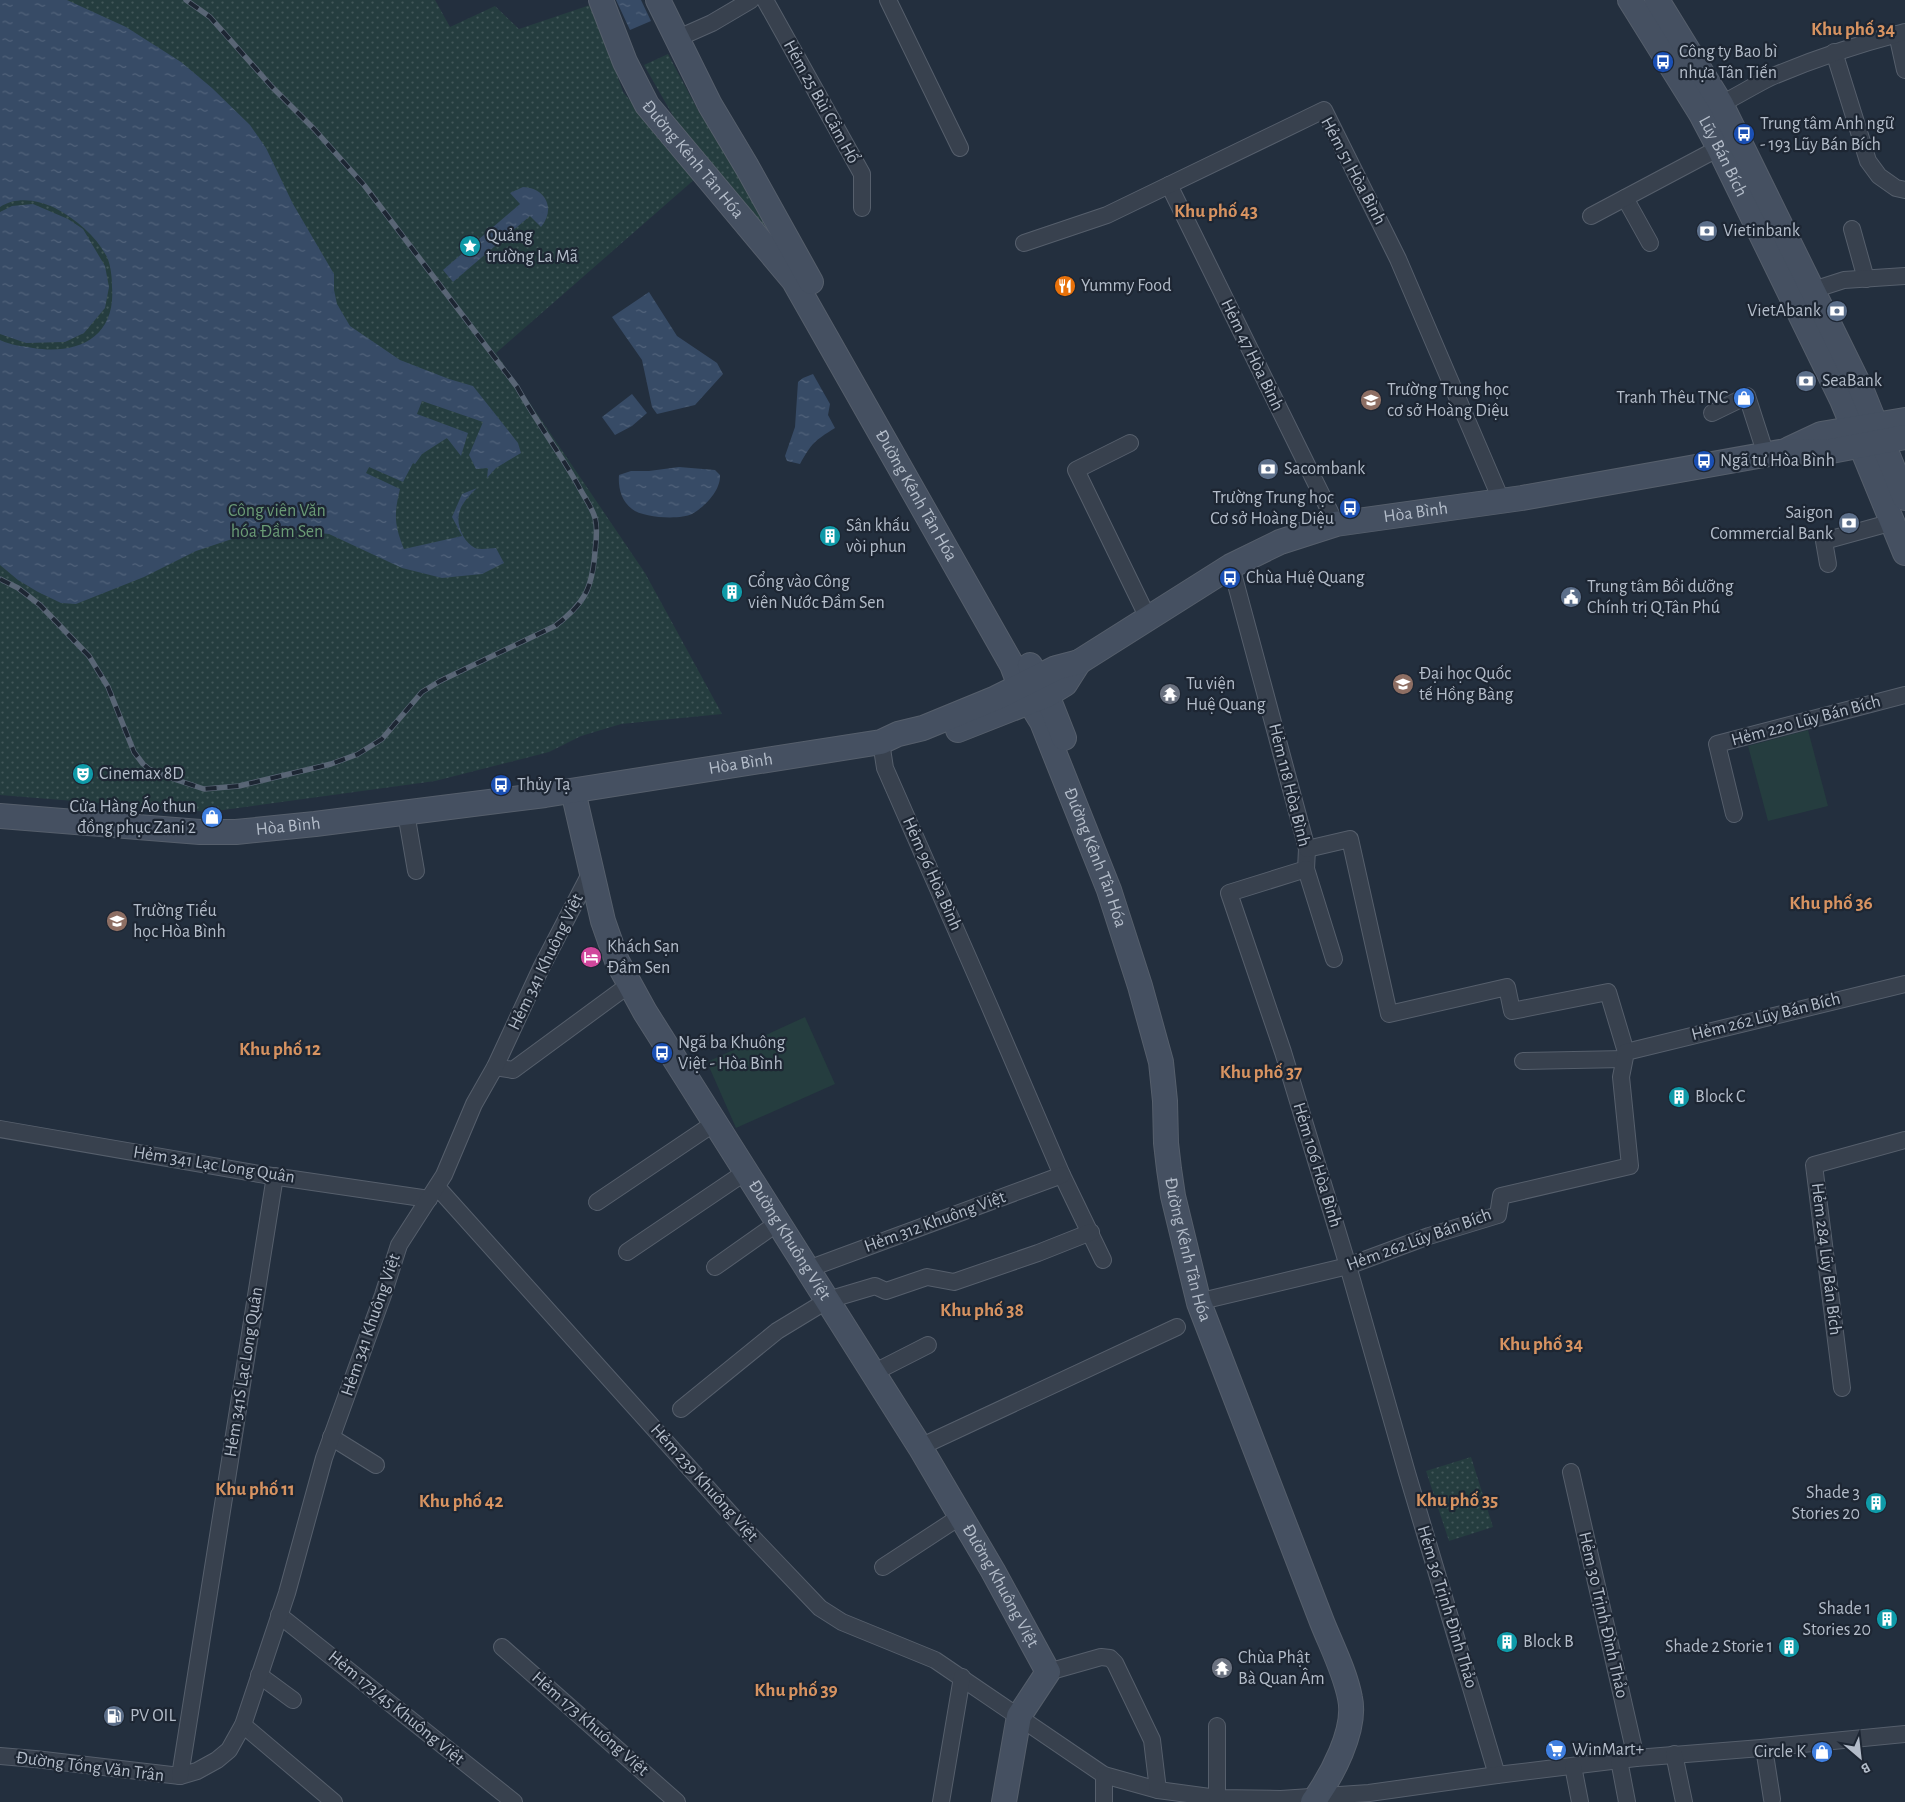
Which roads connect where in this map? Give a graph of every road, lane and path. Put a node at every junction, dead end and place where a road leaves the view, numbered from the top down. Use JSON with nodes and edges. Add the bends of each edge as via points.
{"nodes":[{"id":1,"x":601,"y":0,"type":"edge"},
{"id":2,"x":658,"y":0,"type":"edge"},
{"id":3,"x":751,"y":0,"type":"edge"},
{"id":4,"x":765,"y":0,"type":"edge"},
{"id":5,"x":888,"y":0,"type":"edge"},
{"id":6,"x":1630,"y":0,"type":"edge"},
{"id":7,"x":1657,"y":0,"type":"edge"},
{"id":8,"x":1901,"y":33,"type":"edge"},
{"id":9,"x":676,"y":39,"type":"junction"},
{"id":10,"x":1834,"y":52,"type":"junction"},
{"id":11,"x":1905,"y":70,"type":"edge"},
{"id":12,"x":1721,"y":104,"type":"junction"},
{"id":13,"x":731,"y":141,"type":"junction"},
{"id":14,"x":960,"y":148,"type":"dead end"},
{"id":15,"x":1719,"y":148,"type":"junction"},
{"id":16,"x":698,"y":164,"type":"junction"},
{"id":17,"x":1169,"y":186,"type":"junction"},
{"id":18,"x":1905,"y":190,"type":"edge"},
{"id":19,"x":1625,"y":198,"type":"junction"},
{"id":20,"x":862,"y":208,"type":"dead end"},
{"id":21,"x":1591,"y":216,"type":"dead end"},
{"id":22,"x":1852,"y":229,"type":"dead end"},
{"id":23,"x":1650,"y":243,"type":"dead end"},
{"id":24,"x":1024,"y":244,"type":"dead end"},
{"id":25,"x":1905,"y":276,"type":"edge"},
{"id":26,"x":1866,"y":279,"type":"junction"},
{"id":27,"x":1813,"y":290,"type":"junction"},
{"id":28,"x":1852,"y":396,"type":"junction"},
{"id":29,"x":1712,"y":413,"type":"dead end"},
{"id":30,"x":1886,"y":433,"type":"edge"},
{"id":31,"x":1130,"y":443,"type":"dead end"},
{"id":32,"x":1824,"y":443,"type":"junction"},
{"id":33,"x":1776,"y":453,"type":"junction"},
{"id":34,"x":1886,"y":477,"type":"junction"},
{"id":35,"x":1905,"y":498,"type":"edge"},
{"id":36,"x":1502,"y":502,"type":"junction"},
{"id":37,"x":1893,"y":522,"type":"junction"},
{"id":38,"x":1336,"y":524,"type":"junction"},
{"id":39,"x":1905,"y":553,"type":"edge"},
{"id":40,"x":1828,"y":564,"type":"dead end"},
{"id":41,"x":1231,"y":566,"type":"junction"},
{"id":42,"x":1148,"y":618,"type":"junction"},
{"id":43,"x":1034,"y":690,"type":"junction"},
{"id":44,"x":1905,"y":695,"type":"edge"},
{"id":45,"x":881,"y":742,"type":"junction"},
{"id":46,"x":573,"y":791,"type":"junction"},
{"id":47,"x":406,"y":813,"type":"junction"},
{"id":48,"x":1734,"y":814,"type":"dead end"},
{"id":49,"x":0,"y":816,"type":"edge"},
{"id":50,"x":1307,"y":849,"type":"junction"},
{"id":51,"x":1306,"y":869,"type":"junction"},
{"id":52,"x":416,"y":871,"type":"dead end"},
{"id":53,"x":591,"y":872,"type":"junction"},
{"id":54,"x":1229,"y":893,"type":"joint"},
{"id":55,"x":1334,"y":959,"type":"dead end"},
{"id":56,"x":630,"y":984,"type":"junction"},
{"id":57,"x":1905,"y":984,"type":"edge"},
{"id":58,"x":1625,"y":1056,"type":"junction"},
{"id":59,"x":1523,"y":1061,"type":"dead end"},
{"id":60,"x":495,"y":1067,"type":"junction"},
{"id":61,"x":716,"y":1122,"type":"junction"},
{"id":62,"x":0,"y":1130,"type":"edge"},
{"id":63,"x":1905,"y":1140,"type":"edge"},
{"id":64,"x":746,"y":1170,"type":"junction"},
{"id":65,"x":1062,"y":1175,"type":"junction"},
{"id":66,"x":275,"y":1176,"type":"junction"},
{"id":67,"x":434,"y":1193,"type":"junction"},
{"id":68,"x":597,"y":1202,"type":"dead end"},
{"id":69,"x":779,"y":1222,"type":"junction"},
{"id":70,"x":1091,"y":1232,"type":"junction"},
{"id":71,"x":627,"y":1252,"type":"dead end"},
{"id":72,"x":1103,"y":1260,"type":"dead end"},
{"id":73,"x":1348,"y":1266,"type":"junction"},
{"id":74,"x":715,"y":1267,"type":"dead end"},
{"id":75,"x":808,"y":1269,"type":"junction"},
{"id":76,"x":828,"y":1300,"type":"junction"},
{"id":77,"x":1212,"y":1317,"type":"junction"},
{"id":78,"x":1177,"y":1327,"type":"dead end"},
{"id":79,"x":928,"y":1345,"type":"dead end"},
{"id":80,"x":874,"y":1373,"type":"junction"},
{"id":81,"x":1842,"y":1388,"type":"dead end"},
{"id":82,"x":680,"y":1409,"type":"dead end"},
{"id":83,"x":331,"y":1437,"type":"junction"},
{"id":84,"x":920,"y":1448,"type":"junction"},
{"id":85,"x":376,"y":1465,"type":"dead end"},
{"id":86,"x":1571,"y":1472,"type":"dead end"},
{"id":87,"x":961,"y":1516,"type":"junction"},
{"id":88,"x":883,"y":1567,"type":"dead end"},
{"id":89,"x":279,"y":1615,"type":"junction"},
{"id":90,"x":502,"y":1647,"type":"dead end"},
{"id":91,"x":1048,"y":1672,"type":"junction"},
{"id":92,"x":259,"y":1675,"type":"junction"},
{"id":93,"x":962,"y":1677,"type":"junction"},
{"id":94,"x":293,"y":1700,"type":"dead end"},
{"id":95,"x":1019,"y":1716,"type":"junction"},
{"id":96,"x":243,"y":1725,"type":"junction"},
{"id":97,"x":1217,"y":1726,"type":"dead end"},
{"id":98,"x":1905,"y":1734,"type":"edge"},
{"id":99,"x":1764,"y":1748,"type":"junction"},
{"id":100,"x":1674,"y":1754,"type":"junction"},
{"id":101,"x":0,"y":1756,"type":"edge"},
{"id":102,"x":1636,"y":1758,"type":"junction"},
{"id":103,"x":1619,"y":1760,"type":"junction"},
{"id":104,"x":1573,"y":1766,"type":"junction"},
{"id":105,"x":1104,"y":1775,"type":"junction"},
{"id":106,"x":1497,"y":1775,"type":"junction"},
{"id":107,"x":180,"y":1776,"type":"junction"},
{"id":108,"x":1158,"y":1790,"type":"junction"},
{"id":109,"x":1217,"y":1798,"type":"junction"},
{"id":110,"x":1322,"y":1799,"type":"edge"},
{"id":111,"x":1772,"y":1799,"type":"dead end"},
{"id":112,"x":334,"y":1802,"type":"edge"},
{"id":113,"x":514,"y":1802,"type":"edge"},
{"id":114,"x":677,"y":1802,"type":"edge"},
{"id":115,"x":941,"y":1802,"type":"edge"},
{"id":116,"x":1004,"y":1802,"type":"edge"},
{"id":117,"x":1104,"y":1802,"type":"edge"},
{"id":118,"x":1580,"y":1802,"type":"edge"},
{"id":119,"x":1627,"y":1802,"type":"edge"},
{"id":120,"x":1684,"y":1802,"type":"edge"}],
"edges":[{"from":1,"to":16,"type":"street","name":"Đường Kênh Tân Hóa","via":[[625,62],[648,105]]},
{"from":2,"to":9,"type":"street","name":"Đường Kênh Tân Hóa"},
{"from":3,"to":9,"type":"street"},
{"from":4,"to":20,"type":"street","name":"Hẻm 25 Bùi Cầm Hổ","via":[[862,174]]},
{"from":5,"to":14,"type":"street"},
{"from":6,"to":15,"type":"street","name":"Lũy Bán Bích"},
{"from":7,"to":12,"type":"street","name":"Lũy Bán Bích"},
{"from":8,"to":10,"type":"street"},
{"from":8,"to":11,"type":"street"},
{"from":9,"to":13,"type":"street","name":"Đường Kênh Tân Hóa"},
{"from":10,"to":12,"type":"street","via":[[1768,79]]},
{"from":10,"to":18,"type":"street","via":[[1868,161],[1879,176],[1896,188]]},
{"from":12,"to":27,"type":"street","name":"Lũy Bán Bích"},
{"from":13,"to":16,"type":"street","via":[[723,159],[716,163]]},
{"from":13,"to":43,"type":"street","name":"Đường Kênh Tân Hóa"},
{"from":15,"to":19,"type":"street"},
{"from":15,"to":28,"type":"street","name":"Lũy Bán Bích"},
{"from":16,"to":43,"type":"street","name":"Đường Kênh Tân Hóa","via":[[794,281],[1012,665]]},
{"from":17,"to":24,"type":"street","name":"Hẻm 51 Hòa Bình","via":[[1106,215]]},
{"from":17,"to":36,"type":"street","name":"Hẻm 51 Hòa Bình","via":[[1324,110],[1398,259]]},
{"from":17,"to":38,"type":"street","name":"Hẻm 47 Hòa Bình"},
{"from":19,"to":21,"type":"street"},
{"from":19,"to":23,"type":"street"},
{"from":22,"to":26,"type":"street"},
{"from":25,"to":26,"type":"street"},
{"from":26,"to":27,"type":"street","via":[[1844,280]]},
{"from":27,"to":28,"type":"street","name":"Lũy Bán Bích"},
{"from":28,"to":30,"type":"street","name":"Lũy Bán Bích"},
{"from":28,"to":30,"type":"street","via":[[1888,414]]},
{"from":28,"to":32,"type":"street"},
{"from":29,"to":33,"type":"street","via":[[1747,396]]},
{"from":30,"to":32,"type":"street","name":"Hòa Bình"},
{"from":30,"to":34,"type":"street","name":"Lũy Bán Bích"},
{"from":30,"to":34,"type":"street","via":[[1898,460]]},
{"from":31,"to":42,"type":"street","via":[[1076,470]]},
{"from":32,"to":33,"type":"street","name":"Hòa Bình"},
{"from":32,"to":34,"type":"street","via":[[1857,466]]},
{"from":33,"to":36,"type":"street","name":"Hòa Bình"},
{"from":34,"to":35,"type":"street","name":"Lũy Bán Bích"},
{"from":34,"to":37,"type":"street","name":"Lũy Bán Bích"},
{"from":36,"to":38,"type":"street","name":"Hòa Bình"},
{"from":37,"to":39,"type":"street","name":"Lũy Bán Bích"},
{"from":37,"to":40,"type":"street","via":[[1824,541]]},
{"from":38,"to":41,"type":"street","name":"Hòa Bình","via":[[1280,542]]},
{"from":41,"to":42,"type":"street","name":"Hòa Bình"},
{"from":41,"to":50,"type":"street","name":"Hẻm 118 Hòa Bình"},
{"from":42,"to":43,"type":"street","name":"Hòa Bình","via":[[1079,662],[1065,684]]},
{"from":43,"to":45,"type":"street","name":"Hòa Bình"},
{"from":43,"to":77,"type":"street","name":"Đường Kênh Tân Hóa","via":[[1121,885],[1151,983],[1171,1059],[1179,1167]]},
{"from":44,"to":48,"type":"street","name":"Hẻm 220 Lũy Bán Bích","via":[[1717,744]]},
{"from":45,"to":46,"type":"street","name":"Hòa Bình"},
{"from":45,"to":65,"type":"street","name":"Hẻm 96 Hòa Bình","via":[[885,768]]},
{"from":46,"to":47,"type":"street","name":"Hòa Bình"},
{"from":46,"to":53,"type":"street","name":"Đường Khuông Việt"},
{"from":47,"to":49,"type":"street","name":"Hòa Bình","via":[[273,829],[200,832]]},
{"from":47,"to":52,"type":"street"},
{"from":50,"to":51,"type":"street","name":"Hẻm 118 Hòa Bình"},
{"from":50,"to":58,"type":"street","via":[[1350,839],[1389,1014],[1507,987],[1512,1011],[1608,992]]},
{"from":51,"to":54,"type":"street","name":"Hẻm 118 Hòa Bình"},
{"from":51,"to":55,"type":"street"},
{"from":53,"to":56,"type":"street","name":"Đường Khuông Việt","via":[[603,921],[617,961]]},
{"from":53,"to":60,"type":"street","name":"Hẻm 341 Khuông Việt"},
{"from":54,"to":73,"type":"street","name":"Hẻm 106 Hòa Bình","via":[[1283,1052]]},
{"from":56,"to":60,"type":"street","via":[[512,1070]]},
{"from":56,"to":61,"type":"street","name":"Đường Khuông Việt"},
{"from":57,"to":58,"type":"street","name":"Hẻm 262 Lũy Bán Bích"},
{"from":58,"to":59,"type":"street"},
{"from":58,"to":73,"type":"street","name":"Hẻm 262 Lũy Bán Bích","via":[[1621,1077],[1630,1166],[1501,1196],[1498,1215]]},
{"from":60,"to":67,"type":"street","name":"Hẻm 341 Khuông Việt","via":[[474,1104]]},
{"from":61,"to":64,"type":"street","name":"Đường Khuông Việt"},
{"from":61,"to":68,"type":"street"},
{"from":62,"to":66,"type":"street","name":"Hẻm 341 Lạc Long Quân"},
{"from":63,"to":81,"type":"street","name":"Hẻm 284 Lũy Bán Bích","via":[[1814,1165]]},
{"from":64,"to":69,"type":"street","name":"Đường Khuông Việt"},
{"from":64,"to":71,"type":"street"},
{"from":65,"to":70,"type":"street","name":"Hẻm 96 Hòa Bình"},
{"from":65,"to":75,"type":"street","name":"Hẻm 312 Khuông Việt"},
{"from":66,"to":67,"type":"street","name":"Hẻm 341 Lạc Long Quân"},
{"from":66,"to":107,"type":"street","name":"Hẻm 341S Lạc Long Quân"},
{"from":67,"to":83,"type":"street","name":"Hẻm 341 Khuông Việt","via":[[399,1244]]},
{"from":67,"to":93,"type":"street","name":"Hẻm 239 Khuông Việt","via":[[820,1608],[842,1622],[935,1660]]},
{"from":69,"to":74,"type":"street"},
{"from":69,"to":75,"type":"street","name":"Đường Khuông Việt"},
{"from":70,"to":72,"type":"street","name":"Hẻm 96 Hòa Bình"},
{"from":70,"to":76,"type":"street","via":[[954,1282],[927,1277],[886,1291],[875,1286]]},
{"from":73,"to":77,"type":"street","name":"Hẻm 262 Lũy Bán Bích"},
{"from":73,"to":106,"type":"street","name":"Hẻm 36 Trịnh Đình Thảo"},
{"from":75,"to":76,"type":"street","name":"Đường Khuông Việt"},
{"from":76,"to":80,"type":"street","name":"Đường Khuông Việt"},
{"from":76,"to":82,"type":"street","via":[[777,1330]]},
{"from":77,"to":110,"type":"street","name":"Đường Kênh Tân Hóa","via":[[1354,1669],[1362,1699],[1361,1724],[1350,1762]]},
{"from":78,"to":84,"type":"street"},
{"from":79,"to":80,"type":"street"},
{"from":80,"to":84,"type":"street","name":"Đường Khuông Việt"},
{"from":83,"to":85,"type":"street"},
{"from":83,"to":89,"type":"street","name":"Hẻm 341 Khuông Việt"},
{"from":84,"to":87,"type":"street","name":"Đường Khuông Việt"},
{"from":86,"to":102,"type":"street","name":"Hẻm 30 Trịnh Đình Thảo"},
{"from":87,"to":88,"type":"street"},
{"from":87,"to":91,"type":"street","name":"Đường Khuông Việt"},
{"from":89,"to":92,"type":"street","name":"Hẻm 341 Khuông Việt"},
{"from":89,"to":113,"type":"street","name":"Hẻm 173/45 Khuông Việt"},
{"from":90,"to":114,"type":"street","name":"Hẻm 173 Khuông Việt"},
{"from":91,"to":95,"type":"street"},
{"from":91,"to":108,"type":"street","via":[[1101,1657],[1116,1663],[1152,1740]]},
{"from":92,"to":94,"type":"street"},
{"from":92,"to":96,"type":"street","name":"Hẻm 341 Khuông Việt"},
{"from":93,"to":95,"type":"street","name":"Hẻm 239 Khuông Việt"},
{"from":93,"to":115,"type":"street"},
{"from":95,"to":105,"type":"street","name":"Hẻm 239 Khuông Việt"},
{"from":95,"to":116,"type":"street"},
{"from":96,"to":107,"type":"street","name":"Hẻm 341 Khuông Việt","via":[[229,1750],[218,1760]]},
{"from":96,"to":112,"type":"street"},
{"from":97,"to":109,"type":"street"},
{"from":98,"to":99,"type":"street","name":"Hẻm 239 Khuông Việt"},
{"from":99,"to":100,"type":"street","name":"Hẻm 239 Khuông Việt"},
{"from":99,"to":111,"type":"street"},
{"from":100,"to":102,"type":"street","name":"Hẻm 239 Khuông Việt"},
{"from":100,"to":120,"type":"street"},
{"from":101,"to":107,"type":"street","name":"Đường Tống Văn Trân"},
{"from":102,"to":103,"type":"street","name":"Hẻm 239 Khuông Việt"},
{"from":103,"to":104,"type":"street","name":"Hẻm 239 Khuông Việt"},
{"from":103,"to":119,"type":"street"},
{"from":104,"to":106,"type":"street","name":"Hẻm 239 Khuông Việt"},
{"from":104,"to":118,"type":"street"},
{"from":105,"to":108,"type":"street","name":"Hẻm 239 Khuông Việt"},
{"from":105,"to":117,"type":"street"},
{"from":106,"to":110,"type":"street","name":"Hẻm 239 Khuông Việt"},
{"from":108,"to":109,"type":"street","name":"Hẻm 239 Khuông Việt"},
{"from":109,"to":110,"type":"street","name":"Hẻm 239 Khuông Việt"}]}
